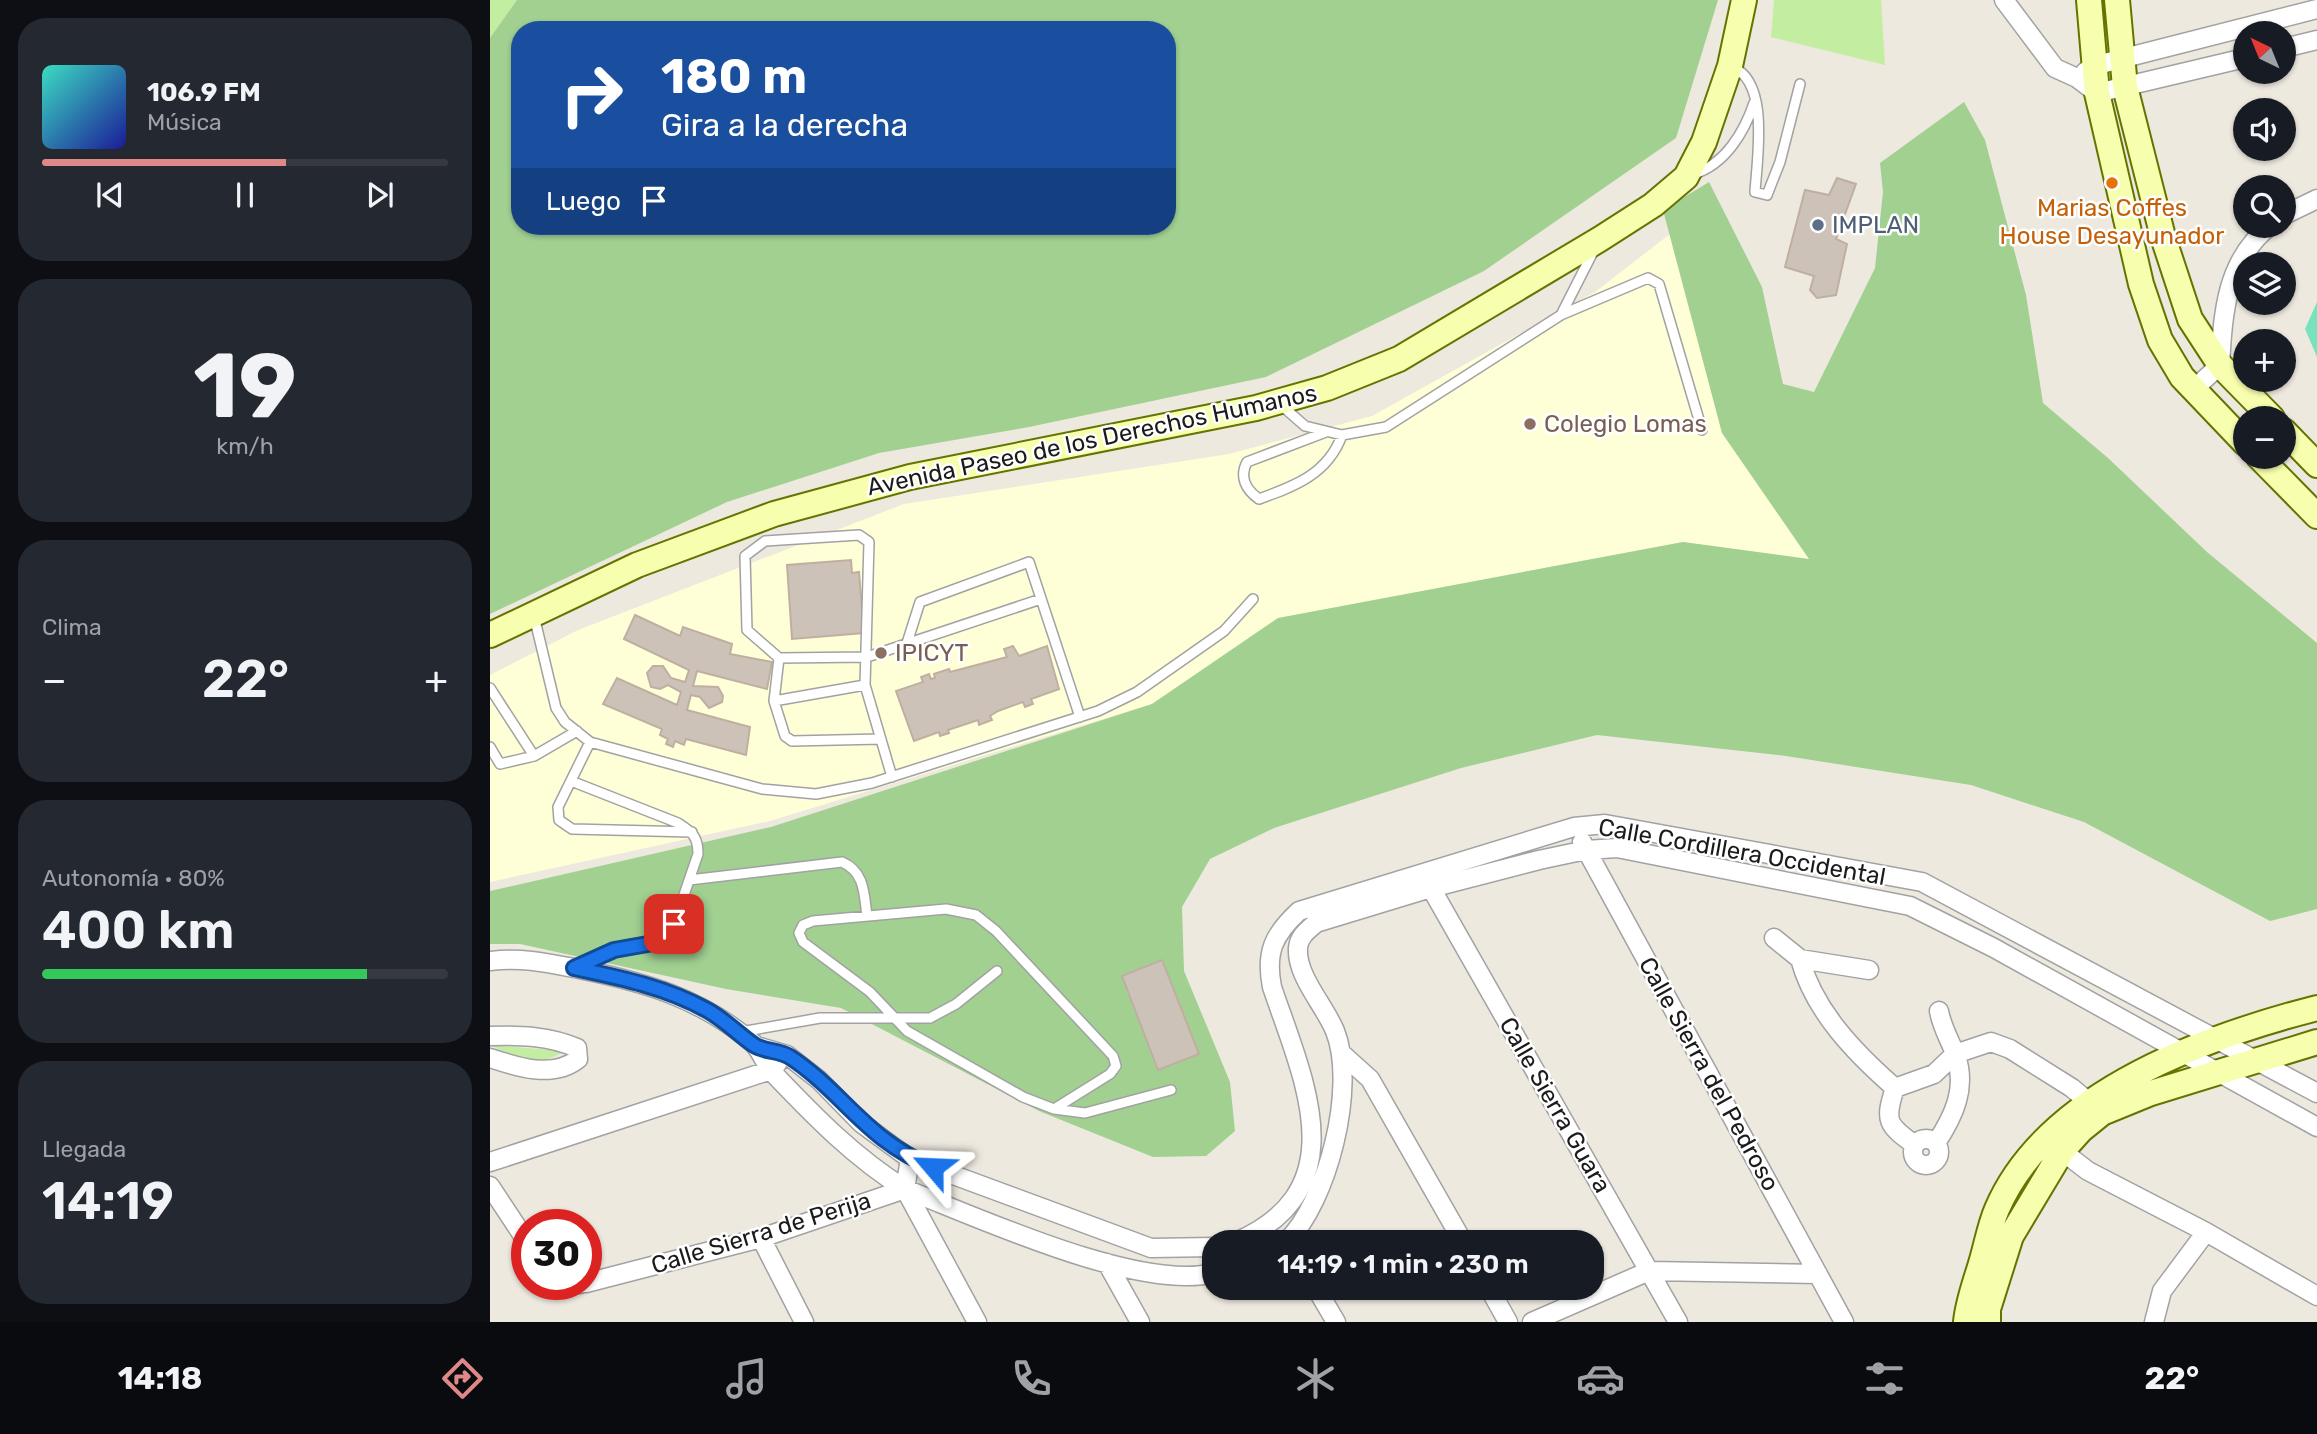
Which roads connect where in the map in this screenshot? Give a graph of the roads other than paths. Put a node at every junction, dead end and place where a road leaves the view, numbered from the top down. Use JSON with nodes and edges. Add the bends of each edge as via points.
{"nodes":[{"id":1,"x":1744,"y":0,"type":"edge"},
{"id":2,"x":2004,"y":0,"type":"edge"},
{"id":3,"x":2089,"y":0,"type":"edge"},
{"id":4,"x":2117,"y":0,"type":"edge"},
{"id":5,"x":2317,"y":9,"type":"edge"},
{"id":6,"x":2317,"y":40,"type":"edge"},
{"id":7,"x":2296,"y":45,"type":"edge"},
{"id":8,"x":2122,"y":59,"type":"junction"},
{"id":9,"x":2233,"y":61,"type":"edge"},
{"id":10,"x":1730,"y":66,"type":"junction"},
{"id":11,"x":2089,"y":79,"type":"junction"},
{"id":12,"x":1800,"y":84,"type":"dead end"},
{"id":13,"x":2125,"y":87,"type":"junction"},
{"id":14,"x":1756,"y":98,"type":"junction"},
{"id":15,"x":1686,"y":177,"type":"junction"},
{"id":16,"x":2317,"y":199,"type":"edge"},
{"id":17,"x":2296,"y":209,"type":"edge"},
{"id":18,"x":2258,"y":238,"type":"edge"},
{"id":19,"x":1600,"y":239,"type":"junction"},
{"id":20,"x":1561,"y":315,"type":"junction"},
{"id":21,"x":2220,"y":365,"type":"junction"},
{"id":22,"x":2194,"y":389,"type":"junction"},
{"id":23,"x":1278,"y":402,"type":"junction"},
{"id":24,"x":2260,"y":406,"type":"edge"},
{"id":25,"x":1702,"y":430,"type":"dead end"},
{"id":26,"x":2233,"y":430,"type":"edge"},
{"id":27,"x":1327,"y":432,"type":"junction"},
{"id":28,"x":1342,"y":435,"type":"junction"},
{"id":29,"x":2296,"y":443,"type":"edge"},
{"id":30,"x":2317,"y":465,"type":"edge"},
{"id":31,"x":2271,"y":469,"type":"edge"},
{"id":32,"x":2317,"y":516,"type":"edge"},
{"id":33,"x":1041,"y":599,"type":"junction"},
{"id":34,"x":1253,"y":599,"type":"dead end"},
{"id":35,"x":534,"y":615,"type":"junction"},
{"id":36,"x":490,"y":635,"type":"edge"},
{"id":37,"x":906,"y":643,"type":"junction"},
{"id":38,"x":867,"y":657,"type":"junction"},
{"id":39,"x":779,"y":658,"type":"junction"},
{"id":40,"x":865,"y":685,"type":"junction"},
{"id":41,"x":490,"y":688,"type":"edge"},
{"id":42,"x":774,"y":701,"type":"junction"},
{"id":43,"x":1080,"y":717,"type":"junction"},
{"id":44,"x":577,"y":731,"type":"junction"},
{"id":45,"x":881,"y":739,"type":"junction"},
{"id":46,"x":590,"y":742,"type":"junction"},
{"id":47,"x":490,"y":747,"type":"edge"},
{"id":48,"x":534,"y":756,"type":"junction"},
{"id":49,"x":892,"y":776,"type":"junction"},
{"id":50,"x":571,"y":781,"type":"junction"},
{"id":51,"x":1574,"y":827,"type":"junction"},
{"id":52,"x":692,"y":832,"type":"junction"},
{"id":53,"x":1586,"y":849,"type":"junction"},
{"id":54,"x":688,"y":880,"type":"junction"},
{"id":55,"x":1922,"y":882,"type":"junction"},
{"id":56,"x":1431,"y":888,"type":"junction"},
{"id":57,"x":1910,"y":906,"type":"junction"},
{"id":58,"x":867,"y":916,"type":"junction"},
{"id":59,"x":1774,"y":938,"type":"dead end"},
{"id":60,"x":1800,"y":959,"type":"junction"},
{"id":61,"x":490,"y":961,"type":"edge"},
{"id":62,"x":574,"y":968,"type":"junction"},
{"id":63,"x":1869,"y":970,"type":"dead end"},
{"id":64,"x":997,"y":971,"type":"dead end"},
{"id":65,"x":2314,"y":1009,"type":"edge"},
{"id":66,"x":1939,"y":1011,"type":"dead end"},
{"id":67,"x":895,"y":1018,"type":"junction"},
{"id":68,"x":739,"y":1032,"type":"junction"},
{"id":69,"x":490,"y":1036,"type":"edge"},
{"id":70,"x":2219,"y":1039,"type":"junction"},
{"id":71,"x":2316,"y":1042,"type":"edge"},
{"id":72,"x":756,"y":1046,"type":"junction"},
{"id":73,"x":1341,"y":1052,"type":"junction"},
{"id":74,"x":2184,"y":1052,"type":"junction"},
{"id":75,"x":1955,"y":1054,"type":"junction"},
{"id":76,"x":787,"y":1055,"type":"junction"},
{"id":77,"x":490,"y":1058,"type":"edge"},
{"id":78,"x":2258,"y":1059,"type":"junction"},
{"id":79,"x":771,"y":1070,"type":"junction"},
{"id":80,"x":2220,"y":1073,"type":"junction"},
{"id":81,"x":1895,"y":1088,"type":"junction"},
{"id":82,"x":1171,"y":1090,"type":"dead end"},
{"id":83,"x":2317,"y":1093,"type":"edge"},
{"id":84,"x":2095,"y":1107,"type":"junction"},
{"id":85,"x":1054,"y":1109,"type":"junction"},
{"id":86,"x":2317,"y":1127,"type":"edge"},
{"id":87,"x":1936,"y":1143,"type":"junction"},
{"id":88,"x":1915,"y":1145,"type":"junction"},
{"id":89,"x":2062,"y":1151,"type":"junction"},
{"id":90,"x":910,"y":1158,"type":"junction"},
{"id":91,"x":490,"y":1162,"type":"edge"},
{"id":92,"x":490,"y":1186,"type":"edge"},
{"id":93,"x":905,"y":1189,"type":"junction"},
{"id":94,"x":511,"y":1218,"type":"edge"},
{"id":95,"x":1275,"y":1220,"type":"junction"},
{"id":96,"x":1263,"y":1230,"type":"edge"},
{"id":97,"x":1280,"y":1230,"type":"edge"},
{"id":98,"x":1296,"y":1230,"type":"edge"},
{"id":99,"x":1456,"y":1230,"type":"edge"},
{"id":100,"x":2206,"y":1231,"type":"junction"},
{"id":101,"x":761,"y":1238,"type":"junction"},
{"id":102,"x":1202,"y":1247,"type":"edge"},
{"id":103,"x":1107,"y":1264,"type":"junction"},
{"id":104,"x":1650,"y":1270,"type":"junction"},
{"id":105,"x":1818,"y":1274,"type":"junction"},
{"id":106,"x":1202,"y":1276,"type":"edge"},
{"id":107,"x":602,"y":1279,"type":"edge"},
{"id":108,"x":2317,"y":1296,"type":"edge"},
{"id":109,"x":1322,"y":1300,"type":"edge"},
{"id":110,"x":1496,"y":1300,"type":"edge"},
{"id":111,"x":804,"y":1322,"type":"edge"},
{"id":112,"x":977,"y":1322,"type":"edge"},
{"id":113,"x":1140,"y":1322,"type":"edge"},
{"id":114,"x":1336,"y":1322,"type":"edge"},
{"id":115,"x":1508,"y":1322,"type":"edge"},
{"id":116,"x":1532,"y":1322,"type":"edge"},
{"id":117,"x":1678,"y":1322,"type":"edge"},
{"id":118,"x":1844,"y":1322,"type":"edge"},
{"id":119,"x":1966,"y":1322,"type":"edge"},
{"id":120,"x":1988,"y":1322,"type":"edge"},
{"id":121,"x":2154,"y":1322,"type":"edge"}],
"edges":[{"from":1,"to":10,"type":"street","name":"Avenida Paseo de los Derechos Humanos"},
{"from":2,"to":11,"type":"street","via":[[2055,68]]},
{"from":3,"to":11,"type":"street"},
{"from":4,"to":8,"type":"street"},
{"from":5,"to":8,"type":"street"},
{"from":6,"to":7,"type":"street"},
{"from":8,"to":11,"type":"street"},
{"from":8,"to":13,"type":"street"},
{"from":9,"to":13,"type":"street"},
{"from":10,"to":14,"type":"lane","via":[[1749,79]]},
{"from":10,"to":15,"type":"street","name":"Avenida Paseo de los Derechos Humanos","via":[[1704,142]]},
{"from":11,"to":13,"type":"street"},
{"from":11,"to":22,"type":"street","via":[[2141,284],[2160,340]]},
{"from":12,"to":14,"type":"lane","via":[[1767,195],[1755,192]]},
{"from":13,"to":21,"type":"street","via":[[2163,237],[2190,319]]},
{"from":14,"to":15,"type":"lane","via":[[1728,152],[1708,170]]},
{"from":15,"to":19,"type":"street","name":"Avenida Paseo de los Derechos Humanos"},
{"from":16,"to":17,"type":"street"},
{"from":18,"to":21,"type":"street","via":[[2232,274]]},
{"from":19,"to":20,"type":"lane"},
{"from":19,"to":23,"type":"street","name":"Avenida Paseo de los Derechos Humanos","via":[[1399,359]]},
{"from":20,"to":25,"type":"lane","via":[[1648,278],[1659,284]]},
{"from":20,"to":28,"type":"lane","via":[[1386,427]]},
{"from":21,"to":22,"type":"street"},
{"from":21,"to":24,"type":"street"},
{"from":22,"to":26,"type":"street"},
{"from":23,"to":27,"type":"lane","via":[[1305,426]]},
{"from":23,"to":35,"type":"street","name":"Avenida Paseo de los Derechos Humanos","via":[[910,477],[774,514],[637,565]]},
{"from":27,"to":28,"type":"lane"},
{"from":27,"to":28,"type":"lane","via":[[1247,462],[1243,474],[1249,492],[1259,499],[1311,477],[1336,453]]},
{"from":29,"to":30,"type":"street"},
{"from":31,"to":32,"type":"street"},
{"from":33,"to":37,"type":"lane"},
{"from":33,"to":37,"type":"lane","via":[[1029,562],[920,602]]},
{"from":33,"to":43,"type":"lane"},
{"from":34,"to":43,"type":"lane","via":[[1224,631],[1137,692]]},
{"from":35,"to":36,"type":"street","name":"Avenida Paseo de los Derechos Humanos"},
{"from":35,"to":44,"type":"lane","via":[[556,708]]},
{"from":37,"to":38,"type":"lane"},
{"from":38,"to":39,"type":"lane"},
{"from":38,"to":39,"type":"lane","via":[[869,542],[859,535],[765,541],[746,556],[747,630]]},
{"from":38,"to":40,"type":"lane"},
{"from":39,"to":42,"type":"lane"},
{"from":40,"to":42,"type":"lane"},
{"from":40,"to":45,"type":"lane"},
{"from":41,"to":48,"type":"lane"},
{"from":42,"to":45,"type":"lane","via":[[785,736],[792,741]]},
{"from":43,"to":49,"type":"lane"},
{"from":44,"to":46,"type":"lane"},
{"from":44,"to":48,"type":"lane"},
{"from":45,"to":49,"type":"lane"},
{"from":46,"to":49,"type":"lane","via":[[762,789],[816,793]]},
{"from":46,"to":50,"type":"lane"},
{"from":47,"to":48,"type":"lane","via":[[500,764]]},
{"from":50,"to":52,"type":"lane"},
{"from":50,"to":52,"type":"lane","via":[[558,807],[559,820],[572,829]]},
{"from":51,"to":53,"type":"street","name":"Calle Sierra del Pedroso"},
{"from":51,"to":55,"type":"street","name":"Calle Cordillera Occidental","via":[[1605,824]]},
{"from":51,"to":95,"type":"street","name":"Calle Cordillera Occidental","via":[[1299,911],[1278,932],[1268,968],[1309,1094],[1314,1141],[1301,1188]]},
{"from":52,"to":54,"type":"lane","via":[[698,853]]},
{"from":53,"to":56,"type":"street","name":"Calle Cordillera Occidental"},
{"from":53,"to":57,"type":"street","name":"Calle Cordillera Occidental","via":[[1617,848]]},
{"from":53,"to":105,"type":"street","name":"Calle Sierra del Pedroso"},
{"from":54,"to":58,"type":"lane","via":[[842,862],[861,877]]},
{"from":54,"to":62,"type":"lane","via":[[674,924],[659,942],[614,950]]},
{"from":55,"to":57,"type":"street"},
{"from":55,"to":70,"type":"street","name":"Calle Cordillera Occidental"},
{"from":56,"to":73,"type":"street","name":"Calle Cordillera Occidental","via":[[1316,923],[1302,935],[1298,948],[1302,969]]},
{"from":56,"to":104,"type":"street","name":"Calle Sierra Guara"},
{"from":57,"to":74,"type":"street","name":"Calle Cordillera Occidental"},
{"from":58,"to":67,"type":"lane","via":[[813,921],[799,933],[803,942],[870,992]]},
{"from":58,"to":85,"type":"lane","via":[[946,909],[976,915],[996,931],[1113,1056],[1116,1066],[1110,1074]]},
{"from":59,"to":60,"type":"street"},
{"from":60,"to":63,"type":"street"},
{"from":60,"to":81,"type":"street","via":[[1807,984],[1825,1014]]},
{"from":61,"to":62,"type":"street","via":[[519,957]]},
{"from":62,"to":68,"type":"street","via":[[645,983],[707,1010]]},
{"from":64,"to":67,"type":"lane","via":[[957,1004],[930,1018]]},
{"from":65,"to":70,"type":"street"},
{"from":65,"to":71,"type":"street"},
{"from":66,"to":75,"type":"street"},
{"from":67,"to":68,"type":"lane","via":[[820,1018]]},
{"from":67,"to":85,"type":"lane","via":[[907,1031],[1023,1097]]},
{"from":68,"to":72,"type":"street"},
{"from":69,"to":77,"type":"street","via":[[562,1042],[577,1048],[578,1059],[567,1068],[551,1069],[520,1068]]},
{"from":70,"to":74,"type":"street"},
{"from":70,"to":78,"type":"street","name":"Calle Cordillera Occidental"},
{"from":71,"to":78,"type":"street"},
{"from":72,"to":76,"type":"street"},
{"from":72,"to":79,"type":"street"},
{"from":73,"to":98,"type":"street","name":"Calle Cordillera Occidental","via":[[1333,1158],[1313,1206]]},
{"from":73,"to":99,"type":"street","via":[[1370,1079]]},
{"from":74,"to":80,"type":"street","name":"Calle Cordillera Occidental"},
{"from":74,"to":84,"type":"street"},
{"from":75,"to":81,"type":"street","via":[[1934,1074]]},
{"from":75,"to":84,"type":"street","via":[[1991,1042],[2010,1049]]},
{"from":75,"to":87,"type":"street","via":[[1959,1099]]},
{"from":76,"to":79,"type":"street"},
{"from":76,"to":90,"type":"street","via":[[820,1080],[861,1123]]},
{"from":78,"to":80,"type":"street"},
{"from":78,"to":83,"type":"street","name":"Calle Cordillera Occidental"},
{"from":79,"to":91,"type":"street"},
{"from":79,"to":93,"type":"street","via":[[838,1139],[875,1171]]},
{"from":80,"to":84,"type":"street"},
{"from":80,"to":86,"type":"street","name":"Calle Cordillera Occidental"},
{"from":81,"to":88,"type":"street","via":[[1889,1122]]},
{"from":82,"to":85,"type":"lane","via":[[1085,1113]]},
{"from":84,"to":89,"type":"street"},
{"from":84,"to":119,"type":"street","via":[[2056,1130],[2024,1165],[1997,1208]]},
{"from":87,"to":88,"type":"street","via":[[1926,1139]]},
{"from":87,"to":88,"type":"street","via":[[1939,1158],[1928,1166],[1914,1158]]},
{"from":89,"to":100,"type":"street","via":[[2088,1171]]},
{"from":89,"to":120,"type":"street","via":[[2011,1236]]},
{"from":90,"to":93,"type":"street","name":"Calle Sierra de Perija"},
{"from":90,"to":102,"type":"street","via":[[1151,1248]]},
{"from":92,"to":94,"type":"street"},
{"from":93,"to":101,"type":"street","name":"Calle Sierra de Perija"},
{"from":93,"to":103,"type":"street"},
{"from":93,"to":112,"type":"street"},
{"from":95,"to":96,"type":"street","name":"Calle Cordillera Occidental"},
{"from":95,"to":97,"type":"street"},
{"from":100,"to":108,"type":"street"},
{"from":100,"to":121,"type":"street","via":[[2162,1291]]},
{"from":101,"to":107,"type":"street","name":"Calle Sierra de Perija"},
{"from":101,"to":111,"type":"street"},
{"from":103,"to":106,"type":"street","via":[[1142,1273]]},
{"from":103,"to":113,"type":"street"},
{"from":104,"to":105,"type":"street"},
{"from":104,"to":116,"type":"street"},
{"from":104,"to":117,"type":"street","name":"Calle Sierra Guara"},
{"from":105,"to":118,"type":"street","name":"Calle Sierra del Pedroso"},
{"from":109,"to":114,"type":"street"},
{"from":110,"to":115,"type":"street"}]}
